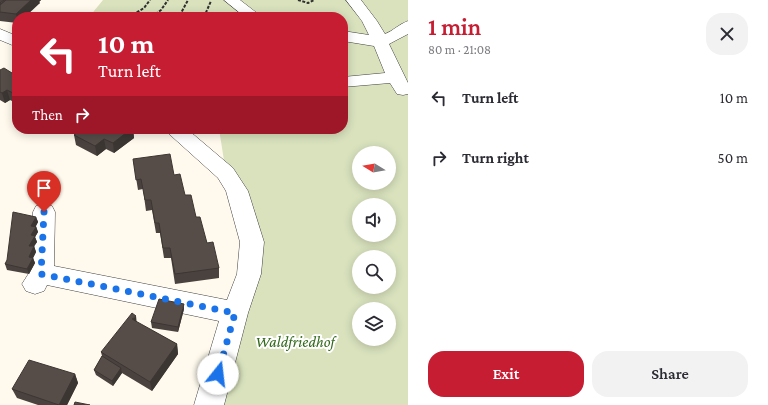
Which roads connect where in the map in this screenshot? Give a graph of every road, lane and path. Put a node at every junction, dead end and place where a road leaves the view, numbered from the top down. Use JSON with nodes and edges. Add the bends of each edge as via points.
{"nodes":[{"id":1,"x":150,"y":0,"type":"edge"},
{"id":2,"x":168,"y":0,"type":"edge"},
{"id":3,"x":188,"y":0,"type":"edge"},
{"id":4,"x":212,"y":0,"type":"edge"},
{"id":5,"x":231,"y":0,"type":"edge"},
{"id":6,"x":298,"y":0,"type":"edge"},
{"id":7,"x":314,"y":0,"type":"edge"},
{"id":8,"x":353,"y":0,"type":"edge"},
{"id":9,"x":137,"y":12,"type":"edge"},
{"id":10,"x":158,"y":12,"type":"edge"},
{"id":11,"x":182,"y":12,"type":"edge"},
{"id":12,"x":206,"y":12,"type":"edge"},
{"id":13,"x":248,"y":12,"type":"edge"},
{"id":14,"x":408,"y":26,"type":"edge"},
{"id":15,"x":0,"y":34,"type":"edge"},
{"id":16,"x":348,"y":37,"type":"edge"},
{"id":17,"x":12,"y":40,"type":"edge"},
{"id":18,"x":381,"y":42,"type":"junction"},
{"id":19,"x":348,"y":82,"type":"edge"},
{"id":20,"x":181,"y":134,"type":"edge"},
{"id":21,"x":44,"y":212,"type":"dead end"},
{"id":22,"x":235,"y":313,"type":"junction"},
{"id":23,"x":209,"y":405,"type":"edge"}],
"edges":[{"from":1,"to":9,"type":"path"},
{"from":2,"to":10,"type":"path"},
{"from":3,"to":11,"type":"path"},
{"from":4,"to":12,"type":"path"},
{"from":5,"to":13,"type":"street"},
{"from":6,"to":7,"type":"path"},
{"from":8,"to":18,"type":"street","via":[[365,13]]},
{"from":14,"to":18,"type":"street"},
{"from":15,"to":17,"type":"street"},
{"from":16,"to":18,"type":"street"},
{"from":18,"to":19,"type":"street","via":[[399,84]]},
{"from":20,"to":22,"type":"street","via":[[226,173],[237,191],[252,242],[250,274]]},
{"from":21,"to":22,"type":"street","via":[[38,279]]},
{"from":22,"to":23,"type":"street"}]}
